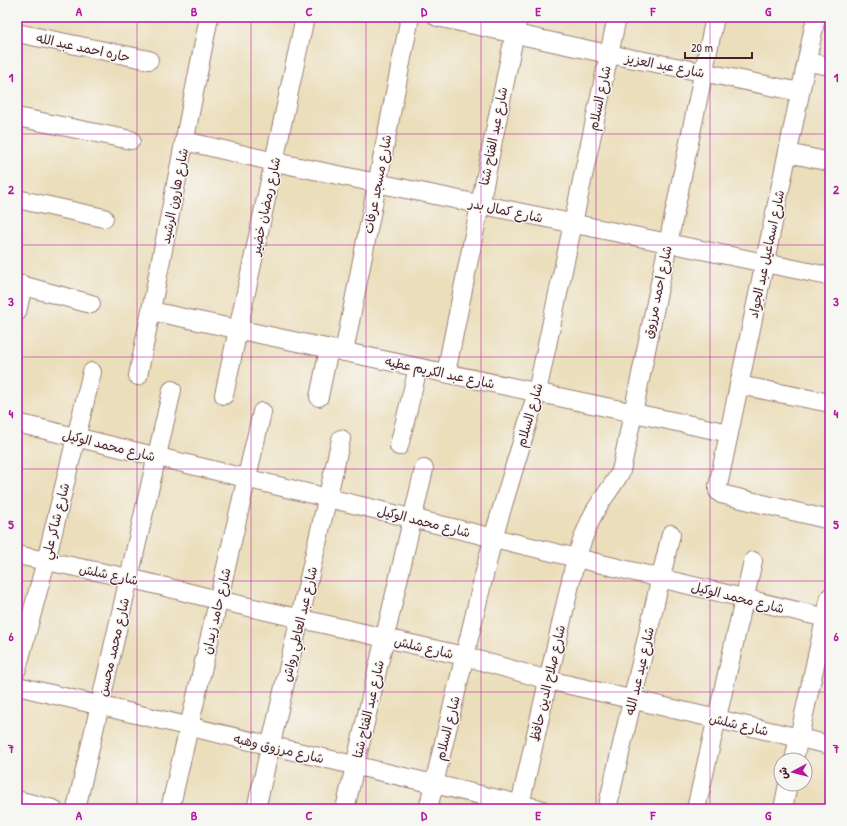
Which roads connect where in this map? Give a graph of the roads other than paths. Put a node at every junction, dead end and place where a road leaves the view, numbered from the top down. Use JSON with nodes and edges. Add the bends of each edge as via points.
{"nodes":[{"id":1,"x":209,"y":17,"type":"edge"},
{"id":2,"x":305,"y":17,"type":"edge"},
{"id":3,"x":410,"y":17,"type":"edge"},
{"id":4,"x":437,"y":17,"type":"edge"},
{"id":5,"x":617,"y":17,"type":"edge"},
{"id":6,"x":715,"y":17,"type":"edge"},
{"id":7,"x":816,"y":17,"type":"edge"},
{"id":8,"x":516,"y":25,"type":"edge"},
{"id":9,"x":17,"y":33,"type":"edge"},
{"id":10,"x":608,"y":54,"type":"junction"},
{"id":11,"x":149,"y":60,"type":"dead end"},
{"id":12,"x":807,"y":62,"type":"junction"},
{"id":13,"x":830,"y":66,"type":"edge"},
{"id":14,"x":702,"y":72,"type":"junction"},
{"id":15,"x":800,"y":92,"type":"junction"},
{"id":16,"x":17,"y":117,"type":"edge"},
{"id":17,"x":131,"y":140,"type":"dead end"},
{"id":18,"x":184,"y":141,"type":"junction"},
{"id":19,"x":788,"y":153,"type":"junction"},
{"id":20,"x":275,"y":162,"type":"junction"},
{"id":21,"x":830,"y":162,"type":"edge"},
{"id":22,"x":378,"y":183,"type":"junction"},
{"id":23,"x":17,"y":199,"type":"edge"},
{"id":24,"x":480,"y":204,"type":"junction"},
{"id":25,"x":104,"y":218,"type":"dead end"},
{"id":26,"x":572,"y":223,"type":"junction"},
{"id":27,"x":668,"y":243,"type":"junction"},
{"id":28,"x":764,"y":263,"type":"junction"},
{"id":29,"x":828,"y":276,"type":"dead end"},
{"id":30,"x":20,"y":285,"type":"edge"},
{"id":31,"x":91,"y":304,"type":"dead end"},
{"id":32,"x":151,"y":311,"type":"junction"},
{"id":33,"x":17,"y":312,"type":"edge"},
{"id":34,"x":238,"y":330,"type":"junction"},
{"id":35,"x":337,"y":350,"type":"junction"},
{"id":36,"x":418,"y":368,"type":"junction"},
{"id":37,"x":92,"y":372,"type":"dead end"},
{"id":38,"x":446,"y":373,"type":"junction"},
{"id":39,"x":138,"y":376,"type":"dead end"},
{"id":40,"x":739,"y":385,"type":"junction"},
{"id":41,"x":172,"y":390,"type":"dead end"},
{"id":42,"x":536,"y":392,"type":"junction"},
{"id":43,"x":224,"y":395,"type":"dead end"},
{"id":44,"x":319,"y":397,"type":"dead end"},
{"id":45,"x":830,"y":403,"type":"edge"},
{"id":46,"x":262,"y":412,"type":"dead end"},
{"id":47,"x":633,"y":413,"type":"junction"},
{"id":48,"x":17,"y":423,"type":"edge"},
{"id":49,"x":729,"y":433,"type":"junction"},
{"id":50,"x":76,"y":437,"type":"junction"},
{"id":51,"x":341,"y":439,"type":"dead end"},
{"id":52,"x":400,"y":446,"type":"dead end"},
{"id":53,"x":157,"y":457,"type":"junction"},
{"id":54,"x":424,"y":469,"type":"dead end"},
{"id":55,"x":247,"y":478,"type":"junction"},
{"id":56,"x":328,"y":498,"type":"junction"},
{"id":57,"x":413,"y":518,"type":"junction"},
{"id":58,"x":830,"y":520,"type":"edge"},
{"id":59,"x":671,"y":534,"type":"dead end"},
{"id":60,"x":493,"y":538,"type":"junction"},
{"id":61,"x":17,"y":555,"type":"edge"},
{"id":62,"x":576,"y":558,"type":"junction"},
{"id":63,"x":46,"y":561,"type":"junction"},
{"id":64,"x":753,"y":561,"type":"dead end"},
{"id":65,"x":129,"y":578,"type":"junction"},
{"id":66,"x":661,"y":578,"type":"junction"},
{"id":67,"x":830,"y":597,"type":"edge"},
{"id":68,"x":744,"y":599,"type":"junction"},
{"id":69,"x":218,"y":600,"type":"junction"},
{"id":70,"x":300,"y":619,"type":"junction"},
{"id":71,"x":828,"y":619,"type":"edge"},
{"id":72,"x":385,"y":638,"type":"junction"},
{"id":73,"x":464,"y":656,"type":"junction"},
{"id":74,"x":17,"y":669,"type":"edge"},
{"id":75,"x":548,"y":680,"type":"junction"},
{"id":76,"x":17,"y":686,"type":"edge"},
{"id":77,"x":632,"y":699,"type":"junction"},
{"id":78,"x":100,"y":705,"type":"junction"},
{"id":79,"x":716,"y":719,"type":"junction"},
{"id":80,"x":189,"y":726,"type":"junction"},
{"id":81,"x":799,"y":738,"type":"junction"},
{"id":82,"x":830,"y":745,"type":"edge"},
{"id":83,"x":271,"y":746,"type":"junction"},
{"id":84,"x":796,"y":752,"type":"edge"},
{"id":85,"x":355,"y":766,"type":"junction"},
{"id":86,"x":433,"y":784,"type":"junction"},
{"id":87,"x":786,"y":792,"type":"edge"},
{"id":88,"x":17,"y":800,"type":"edge"},
{"id":89,"x":519,"y":807,"type":"edge"},
{"id":90,"x":53,"y":809,"type":"edge"},
{"id":91,"x":76,"y":809,"type":"edge"},
{"id":92,"x":170,"y":809,"type":"edge"},
{"id":93,"x":256,"y":809,"type":"edge"},
{"id":94,"x":345,"y":809,"type":"edge"},
{"id":95,"x":428,"y":809,"type":"edge"},
{"id":96,"x":540,"y":809,"type":"edge"},
{"id":97,"x":607,"y":809,"type":"edge"},
{"id":98,"x":696,"y":809,"type":"edge"},
{"id":99,"x":783,"y":809,"type":"edge"}],
"edges":[{"from":1,"to":18,"type":"street","name":"شارع هارون الرشيد"},
{"from":2,"to":20,"type":"street","name":"شارع رمضان خضير"},
{"from":3,"to":22,"type":"street","name":"شارع مسجد عرفات"},
{"from":4,"to":8,"type":"street","name":"شارع عبد العزيز"},
{"from":5,"to":10,"type":"street","name":"شارع السلام"},
{"from":6,"to":14,"type":"street","name":"شارع احمد مرزوق"},
{"from":7,"to":12,"type":"street","name":"شارع اسماعيل عبد الجواد"},
{"from":8,"to":10,"type":"street","name":"شارع عبد العزيز"},
{"from":8,"to":24,"type":"street","name":"شارع عبد الفتاح شتا"},
{"from":9,"to":11,"type":"street","name":"حاره احمد عبد الله"},
{"from":10,"to":14,"type":"street","name":"شارع عبد العزيز"},
{"from":10,"to":26,"type":"street","name":"شارع السلام"},
{"from":12,"to":13,"type":"street"},
{"from":12,"to":15,"type":"street","name":"شارع اسماعيل عبد الجواد"},
{"from":14,"to":15,"type":"street","name":"شارع عبد العزيز"},
{"from":14,"to":27,"type":"street","name":"شارع احمد مرزوق"},
{"from":15,"to":19,"type":"street","name":"شارع اسماعيل عبد الجواد"},
{"from":16,"to":17,"type":"street"},
{"from":18,"to":20,"type":"street","name":"شارع كمال بدر"},
{"from":18,"to":32,"type":"street","name":"شارع هارون الرشيد"},
{"from":19,"to":21,"type":"street"},
{"from":19,"to":28,"type":"street","name":"شارع اسماعيل عبد الجواد"},
{"from":20,"to":22,"type":"street","name":"شارع كمال بدر"},
{"from":20,"to":34,"type":"street","name":"شارع رمضان خضير"},
{"from":22,"to":24,"type":"street","name":"شارع كمال بدر"},
{"from":22,"to":35,"type":"street","name":"شارع مسجد عرفات"},
{"from":23,"to":25,"type":"street"},
{"from":24,"to":26,"type":"street","name":"شارع كمال بدر"},
{"from":24,"to":38,"type":"street","name":"شارع عبد الفتاح شتا"},
{"from":26,"to":27,"type":"street","name":"شارع كمال بدر"},
{"from":26,"to":42,"type":"street","name":"شارع السلام"},
{"from":27,"to":28,"type":"street","name":"شارع كمال بدر"},
{"from":27,"to":47,"type":"street","name":"شارع احمد مرزوق"},
{"from":28,"to":29,"type":"street","name":"شارع كمال بدر"},
{"from":28,"to":40,"type":"street","name":"شارع اسماعيل عبد الجواد"},
{"from":30,"to":31,"type":"street"},
{"from":30,"to":33,"type":"street"},
{"from":32,"to":34,"type":"street","name":"شارع عبد الكريم عطيه"},
{"from":32,"to":39,"type":"street","name":"شارع هارون الرشيد"},
{"from":34,"to":35,"type":"street","name":"شارع عبد الكريم عطيه"},
{"from":34,"to":43,"type":"street","name":"شارع رمضان خضير"},
{"from":35,"to":36,"type":"street","name":"شارع عبد الكريم عطيه"},
{"from":35,"to":44,"type":"street","name":"شارع مسجد عرفات"},
{"from":36,"to":38,"type":"street","name":"شارع عبد الكريم عطيه"},
{"from":36,"to":52,"type":"street"},
{"from":37,"to":50,"type":"street","name":"شارع شاكر علي"},
{"from":38,"to":42,"type":"street","name":"شارع عبد الكريم عطيه"},
{"from":40,"to":45,"type":"street"},
{"from":40,"to":49,"type":"street","name":"شارع اسماعيل عبد الجواد"},
{"from":41,"to":53,"type":"street","name":"شارع محمد محسن"},
{"from":42,"to":47,"type":"street","name":"شارع عبد الكريم عطيه"},
{"from":42,"to":60,"type":"street","name":"شارع السلام"},
{"from":46,"to":55,"type":"street","name":"شارع حامد زيدان"},
{"from":47,"to":49,"type":"street","name":"شارع عبد الكريم عطيه"},
{"from":47,"to":62,"type":"street","name":"شارع احمد مرزوق","via":[[621,471],[588,525]]},
{"from":48,"to":50,"type":"street","name":"شارع محمد الوكيل"},
{"from":49,"to":58,"type":"street","name":"شارع اسماعيل عبد الجواد","via":[[718,486],[721,494]]},
{"from":50,"to":53,"type":"street","name":"شارع محمد الوكيل"},
{"from":50,"to":63,"type":"street","name":"شارع شاكر علي"},
{"from":51,"to":56,"type":"street","name":"شارع عبد العاطي رواش"},
{"from":53,"to":55,"type":"street","name":"شارع محمد الوكيل"},
{"from":53,"to":65,"type":"street","name":"شارع محمد محسن"},
{"from":54,"to":57,"type":"street","name":"شارع عبد الفتاح شتا"},
{"from":55,"to":56,"type":"street","name":"شارع محمد الوكيل"},
{"from":55,"to":69,"type":"street","name":"شارع حامد زيدان"},
{"from":56,"to":57,"type":"street","name":"شارع محمد الوكيل"},
{"from":56,"to":70,"type":"street","name":"شارع عبد العاطي رواش"},
{"from":57,"to":60,"type":"street","name":"شارع محمد الوكيل"},
{"from":57,"to":72,"type":"street","name":"شارع عبد الفتاح شتا"},
{"from":59,"to":66,"type":"street","name":"شارع عيد عبد الله"},
{"from":60,"to":62,"type":"street","name":"شارع محمد الوكيل"},
{"from":60,"to":73,"type":"street","name":"شارع السلام"},
{"from":61,"to":63,"type":"street","name":"شارع شلش"},
{"from":62,"to":66,"type":"street","name":"شارع محمد الوكيل"},
{"from":62,"to":75,"type":"street","name":"شارع صلاح الدين حافظ"},
{"from":63,"to":65,"type":"street","name":"شارع شلش"},
{"from":63,"to":74,"type":"street","name":"شارع شاكر علي"},
{"from":64,"to":68,"type":"street"},
{"from":65,"to":69,"type":"street","name":"شارع شلش"},
{"from":65,"to":78,"type":"street","name":"شارع محمد محسن"},
{"from":66,"to":68,"type":"street","name":"شارع محمد الوكيل"},
{"from":66,"to":77,"type":"street","name":"شارع عيد عبد الله"},
{"from":67,"to":71,"type":"street"},
{"from":68,"to":71,"type":"street","name":"شارع محمد الوكيل"},
{"from":68,"to":79,"type":"street"},
{"from":69,"to":70,"type":"street","name":"شارع شلش"},
{"from":69,"to":80,"type":"street","name":"شارع حامد زيدان"},
{"from":70,"to":72,"type":"street","name":"شارع شلش"},
{"from":70,"to":83,"type":"street","name":"شارع عبد العاطي رواش"},
{"from":71,"to":81,"type":"street"},
{"from":72,"to":73,"type":"street","name":"شارع شلش"},
{"from":72,"to":85,"type":"street","name":"شارع عبد الفتاح شتا"},
{"from":73,"to":75,"type":"street","name":"شارع شلش"},
{"from":73,"to":86,"type":"street","name":"شارع السلام"},
{"from":75,"to":77,"type":"street","name":"شارع شلش"},
{"from":75,"to":89,"type":"street","name":"شارع صلاح الدين حافظ"},
{"from":76,"to":78,"type":"street","name":"شارع مرزوق وهبه"},
{"from":77,"to":79,"type":"street","name":"شارع شلش"},
{"from":77,"to":97,"type":"street","name":"شارع عيد عبد الله"},
{"from":78,"to":80,"type":"street","name":"شارع مرزوق وهبه"},
{"from":78,"to":91,"type":"street","name":"شارع محمد محسن"},
{"from":79,"to":81,"type":"street","name":"شارع شلش"},
{"from":79,"to":98,"type":"street"},
{"from":80,"to":83,"type":"street","name":"شارع مرزوق وهبه"},
{"from":80,"to":92,"type":"street","name":"شارع حامد زيدان"},
{"from":81,"to":82,"type":"street","name":"شارع شلش"},
{"from":81,"to":84,"type":"street"},
{"from":83,"to":85,"type":"street","name":"شارع مرزوق وهبه"},
{"from":83,"to":93,"type":"street","name":"شارع عبد العاطي رواش"},
{"from":85,"to":86,"type":"street","name":"شارع مرزوق وهبه"},
{"from":85,"to":94,"type":"street","name":"شارع عبد الفتاح شتا"},
{"from":86,"to":89,"type":"street","name":"شارع مرزوق وهبه"},
{"from":86,"to":95,"type":"street","name":"شارع السلام"},
{"from":87,"to":99,"type":"street"},
{"from":88,"to":90,"type":"street"},
{"from":89,"to":96,"type":"street","name":"شارع مرزوق وهبه"}]}
